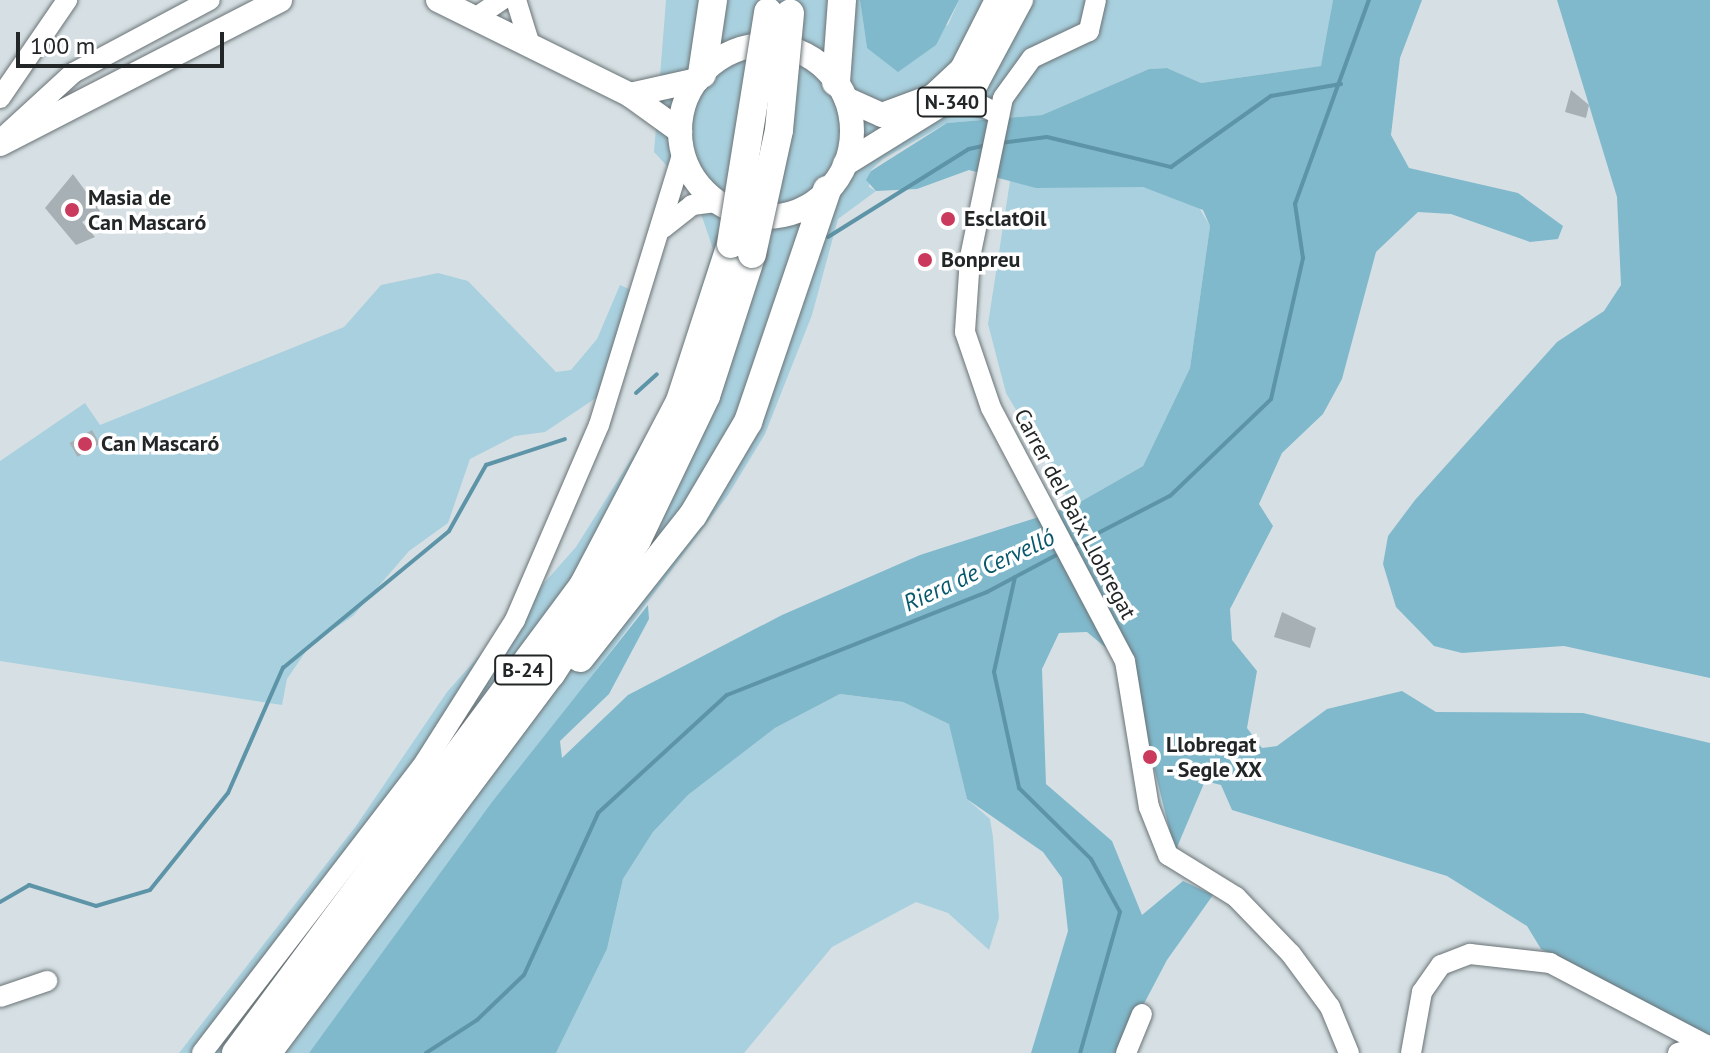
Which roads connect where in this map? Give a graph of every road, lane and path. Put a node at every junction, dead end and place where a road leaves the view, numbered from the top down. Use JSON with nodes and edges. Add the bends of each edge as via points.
{"nodes":[{"id":1,"x":67,"y":0,"type":"edge"},
{"id":2,"x":210,"y":0,"type":"edge"},
{"id":3,"x":280,"y":0,"type":"edge"},
{"id":4,"x":438,"y":0,"type":"edge"},
{"id":5,"x":502,"y":0,"type":"edge"},
{"id":6,"x":516,"y":0,"type":"edge"},
{"id":7,"x":713,"y":0,"type":"edge"},
{"id":8,"x":842,"y":0,"type":"edge"},
{"id":9,"x":997,"y":0,"type":"edge"},
{"id":10,"x":1021,"y":0,"type":"edge"},
{"id":11,"x":1096,"y":0,"type":"edge"},
{"id":12,"x":779,"y":7,"type":"edge"},
{"id":13,"x":478,"y":16,"type":"junction"},
{"id":14,"x":529,"y":42,"type":"junction"},
{"id":15,"x":28,"y":57,"type":"junction"},
{"id":16,"x":73,"y":73,"type":"junction"},
{"id":17,"x":699,"y":77,"type":"junction"},
{"id":18,"x":841,"y":90,"type":"junction"},
{"id":19,"x":630,"y":95,"type":"junction"},
{"id":20,"x":961,"y":95,"type":"junction"},
{"id":21,"x":0,"y":98,"type":"edge"},
{"id":22,"x":998,"y":120,"type":"junction"},
{"id":23,"x":2,"y":141,"type":"edge"},
{"id":24,"x":682,"y":142,"type":"junction"},
{"id":25,"x":845,"y":164,"type":"junction"},
{"id":26,"x":827,"y":190,"type":"junction"},
{"id":27,"x":718,"y":202,"type":"junction"},
{"id":28,"x":663,"y":228,"type":"junction"},
{"id":29,"x":742,"y":249,"type":"junction"},
{"id":30,"x":485,"y":762,"type":"junction"},
{"id":31,"x":47,"y":981,"type":"dead end"},
{"id":32,"x":0,"y":997,"type":"edge"},
{"id":33,"x":1142,"y":1014,"type":"dead end"},
{"id":34,"x":1708,"y":1046,"type":"edge"},
{"id":35,"x":202,"y":1053,"type":"edge"},
{"id":36,"x":236,"y":1053,"type":"edge"},
{"id":37,"x":267,"y":1053,"type":"edge"},
{"id":38,"x":1126,"y":1053,"type":"edge"},
{"id":39,"x":1349,"y":1053,"type":"edge"},
{"id":40,"x":1411,"y":1053,"type":"edge"},
{"id":41,"x":1678,"y":1053,"type":"edge"}],
"edges":[{"from":1,"to":15,"type":"street"},
{"from":2,"to":16,"type":"street"},
{"from":3,"to":23,"type":"main road"},
{"from":4,"to":13,"type":"main road"},
{"from":5,"to":13,"type":"street"},
{"from":6,"to":14,"type":"street"},
{"from":7,"to":17,"type":"highway"},
{"from":8,"to":18,"type":"highway"},
{"from":9,"to":18,"type":"main road","number":"N-340","via":[[962,69],[933,96],[882,115]]},
{"from":10,"to":20,"type":"main road","number":"N-340","via":[[988,68]]},
{"from":11,"to":22,"type":"street","name":"Carrer del Baix Llobregat","via":[[1089,31],[1032,58],[1015,74]]},
{"from":12,"to":29,"type":"highway","number":"B-24","bridge":true,"via":[[779,130]]},
{"from":13,"to":14,"type":"main road"},
{"from":14,"to":19,"type":"main road"},
{"from":15,"to":16,"type":"street","via":[[41,80]]},
{"from":15,"to":21,"type":"street"},
{"from":16,"to":23,"type":"street","via":[[41,97]]},
{"from":17,"to":18,"type":"main road","number":"N-340","via":[[733,52],[771,45],[808,56]]},
{"from":17,"to":19,"type":"main road"},
{"from":17,"to":24,"type":"main road"},
{"from":18,"to":25,"type":"main road","number":"N-340","via":[[852,127]]},
{"from":19,"to":24,"type":"main road"},
{"from":20,"to":22,"type":"street"},
{"from":20,"to":25,"type":"main road","number":"N-340","via":[[889,131]]},
{"from":22,"to":39,"type":"street","name":"Carrer del Baix Llobregat","via":[[970,258],[965,332],[991,408],[1096,595],[1125,661],[1149,807],[1168,855],[1236,897],[1291,954],[1330,1007]]},
{"from":24,"to":27,"type":"main road"},
{"from":24,"to":28,"type":"street"},
{"from":25,"to":26,"type":"main road","number":"N-340"},
{"from":26,"to":27,"type":"main road","number":"N-340","via":[[794,212],[768,216]]},
{"from":26,"to":30,"type":"highway","via":[[773,363],[723,467],[591,646]]},
{"from":27,"to":28,"type":"street","via":[[692,205]]},
{"from":28,"to":35,"type":"street","via":[[573,495],[515,620],[443,736]]},
{"from":29,"to":30,"type":"highway","number":"B-24","via":[[706,396],[650,515],[551,674]]},
{"from":29,"to":36,"type":"highway","number":"B-24","via":[[680,401],[583,586]]},
{"from":30,"to":37,"type":"highway","number":"B-24"},
{"from":31,"to":32,"type":"street"},
{"from":33,"to":38,"type":"street"},
{"from":34,"to":40,"type":"street","via":[[1550,963],[1470,954],[1441,965],[1422,992]]},
{"from":34,"to":41,"type":"street"}]}
